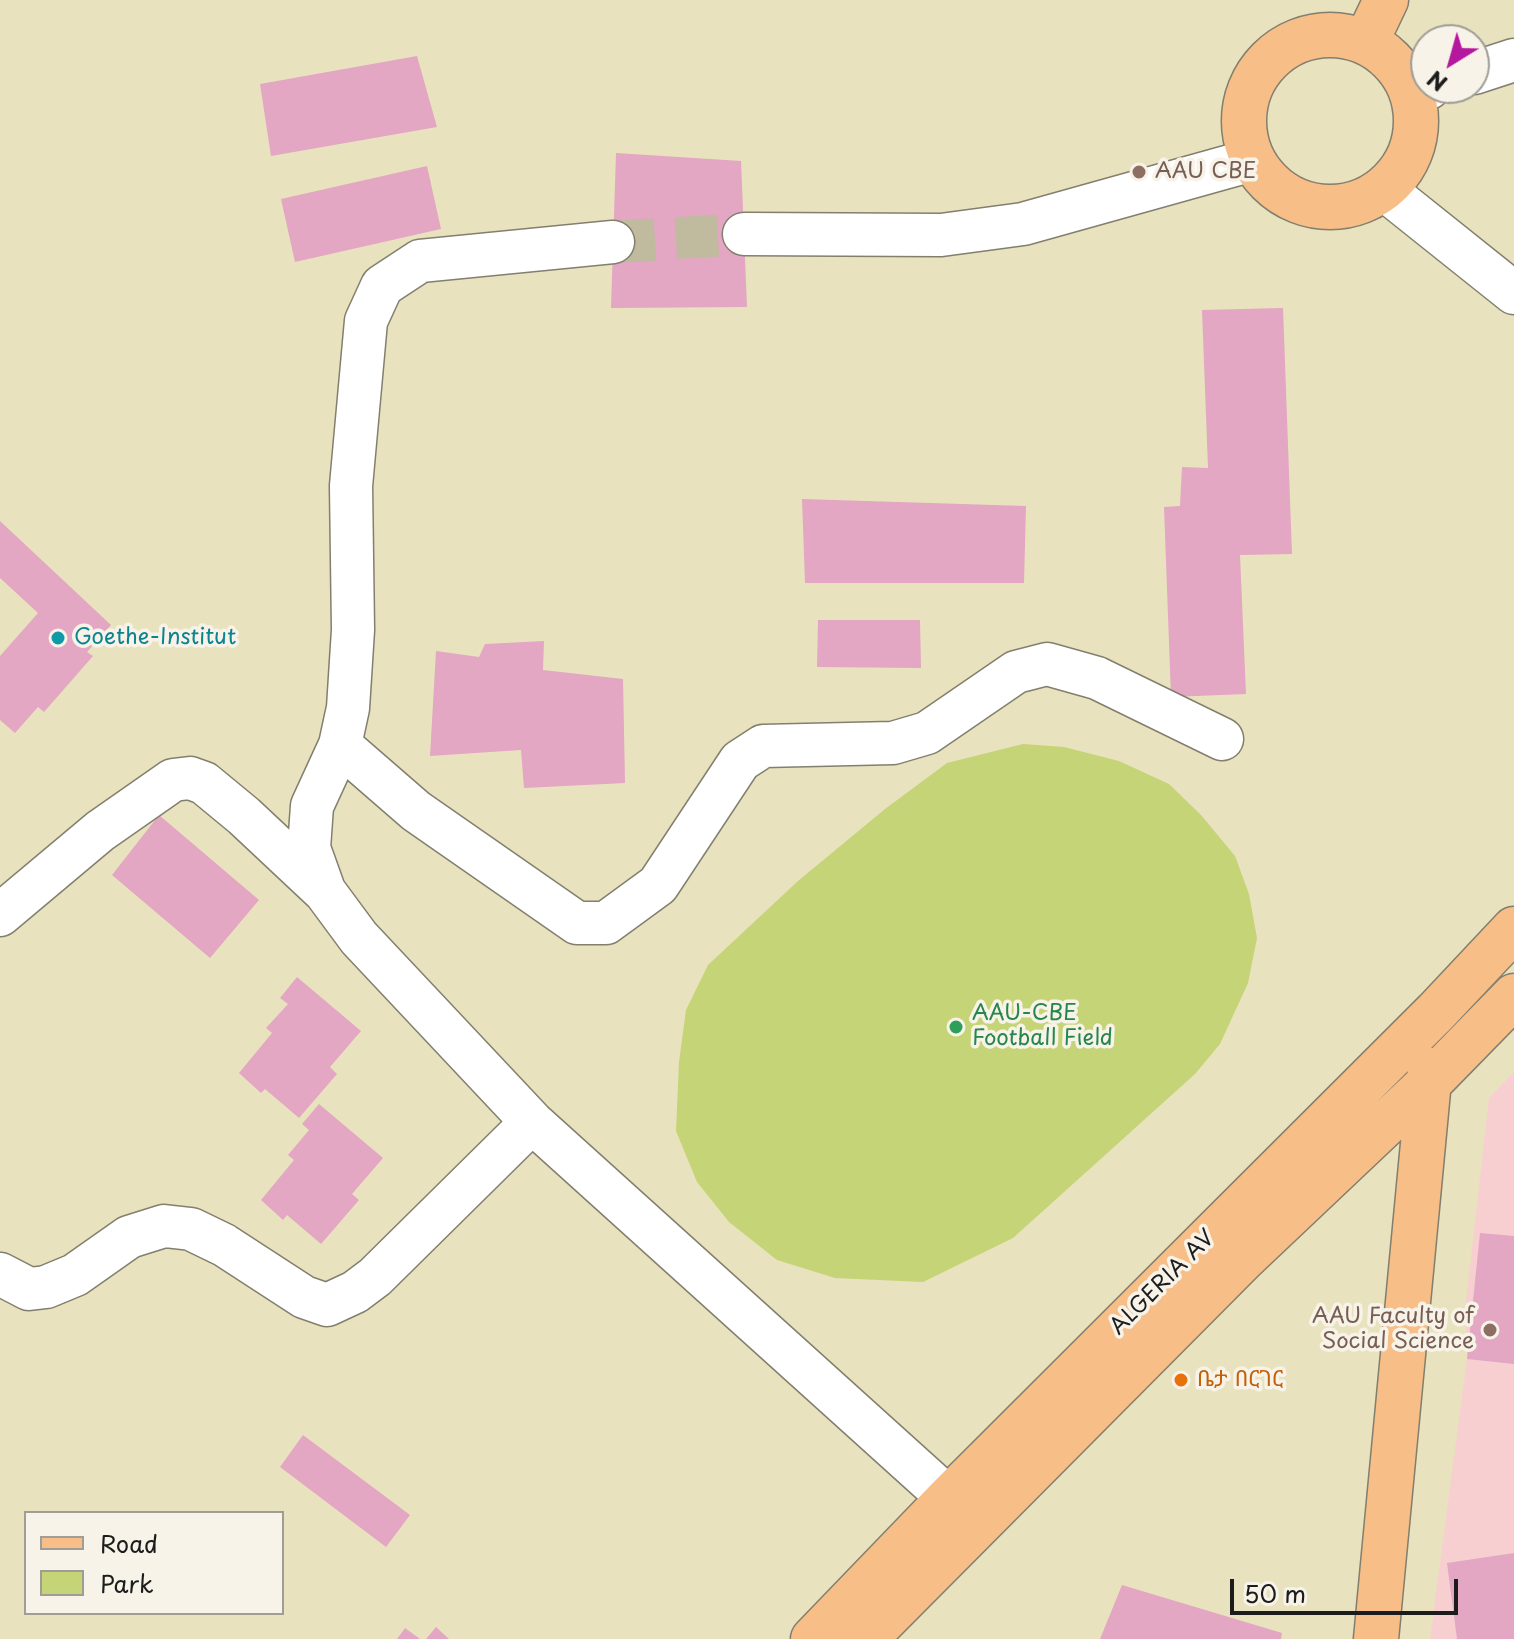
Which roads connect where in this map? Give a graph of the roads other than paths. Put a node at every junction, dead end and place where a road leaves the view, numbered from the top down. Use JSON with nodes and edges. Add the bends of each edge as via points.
{"nodes":[{"id":1,"x":1386,"y":0,"type":"edge"},
{"id":2,"x":1366,"y":42,"type":"junction"},
{"id":3,"x":1514,"y":60,"type":"edge"},
{"id":4,"x":1490,"y":68,"type":"edge"},
{"id":5,"x":1410,"y":79,"type":"edge"},
{"id":6,"x":1420,"y":104,"type":"edge"},
{"id":7,"x":1252,"y":160,"type":"junction"},
{"id":8,"x":1385,"y":190,"type":"junction"},
{"id":9,"x":744,"y":234,"type":"tunnel mouth"},
{"id":10,"x":613,"y":242,"type":"tunnel mouth"},
{"id":11,"x":1514,"y":293,"type":"edge"},
{"id":12,"x":1222,"y":739,"type":"dead end"},
{"id":13,"x":340,"y":745,"type":"junction"},
{"id":14,"x":325,"y":892,"type":"junction"},
{"id":15,"x":0,"y":915,"type":"edge"},
{"id":16,"x":1514,"y":929,"type":"edge"},
{"id":17,"x":1514,"y":996,"type":"edge"},
{"id":18,"x":1436,"y":1012,"type":"junction"},
{"id":19,"x":1429,"y":1083,"type":"junction"},
{"id":20,"x":532,"y":1122,"type":"junction"},
{"id":21,"x":0,"y":1274,"type":"edge"},
{"id":22,"x":963,"y":1512,"type":"junction"},
{"id":23,"x":813,"y":1639,"type":"edge"},
{"id":24,"x":865,"y":1639,"type":"edge"},
{"id":25,"x":1376,"y":1639,"type":"edge"}],
"edges":[{"from":1,"to":2,"type":"main road"},
{"from":2,"to":5,"type":"main road"},
{"from":2,"to":7,"type":"main road","via":[[1324,34],[1283,47],[1254,77],[1242,119]]},
{"from":3,"to":4,"type":"street"},
{"from":6,"to":8,"type":"main road","via":[[1407,163]]},
{"from":7,"to":8,"type":"main road","via":[[1276,190],[1311,207],[1350,206]]},
{"from":7,"to":9,"type":"street","via":[[1023,224],[941,235]]},
{"from":8,"to":11,"type":"street"},
{"from":10,"to":13,"type":"street","via":[[420,261],[382,286],[366,321],[351,486],[353,630]]},
{"from":12,"to":13,"type":"street","via":[[1097,678],[1047,664],[1016,672],[927,733],[893,743],[763,746],[740,761],[658,885],[606,923],[577,923],[416,811]]},
{"from":13,"to":14,"type":"street","via":[[312,806],[309,848]]},
{"from":14,"to":15,"type":"street","via":[[244,816],[190,778],[173,780],[100,831]]},
{"from":14,"to":20,"type":"street","via":[[359,938]]},
{"from":16,"to":18,"type":"main road","name":"ALGERIA AV"},
{"from":17,"to":19,"type":"main road","name":"ALGERIA AV"},
{"from":18,"to":19,"type":"main road"},
{"from":18,"to":22,"type":"main road","name":"ALGERIA AV"},
{"from":19,"to":22,"type":"main road","name":"ALGERIA AV"},
{"from":19,"to":25,"type":"main road"},
{"from":20,"to":21,"type":"street","via":[[375,1277],[327,1305],[304,1297],[191,1229],[164,1226],[129,1237],[75,1275],[46,1287],[29,1289]]},
{"from":20,"to":22,"type":"street"},
{"from":22,"to":23,"type":"main road","name":"ALGERIA AV"},
{"from":22,"to":24,"type":"main road","name":"ALGERIA AV"}]}
